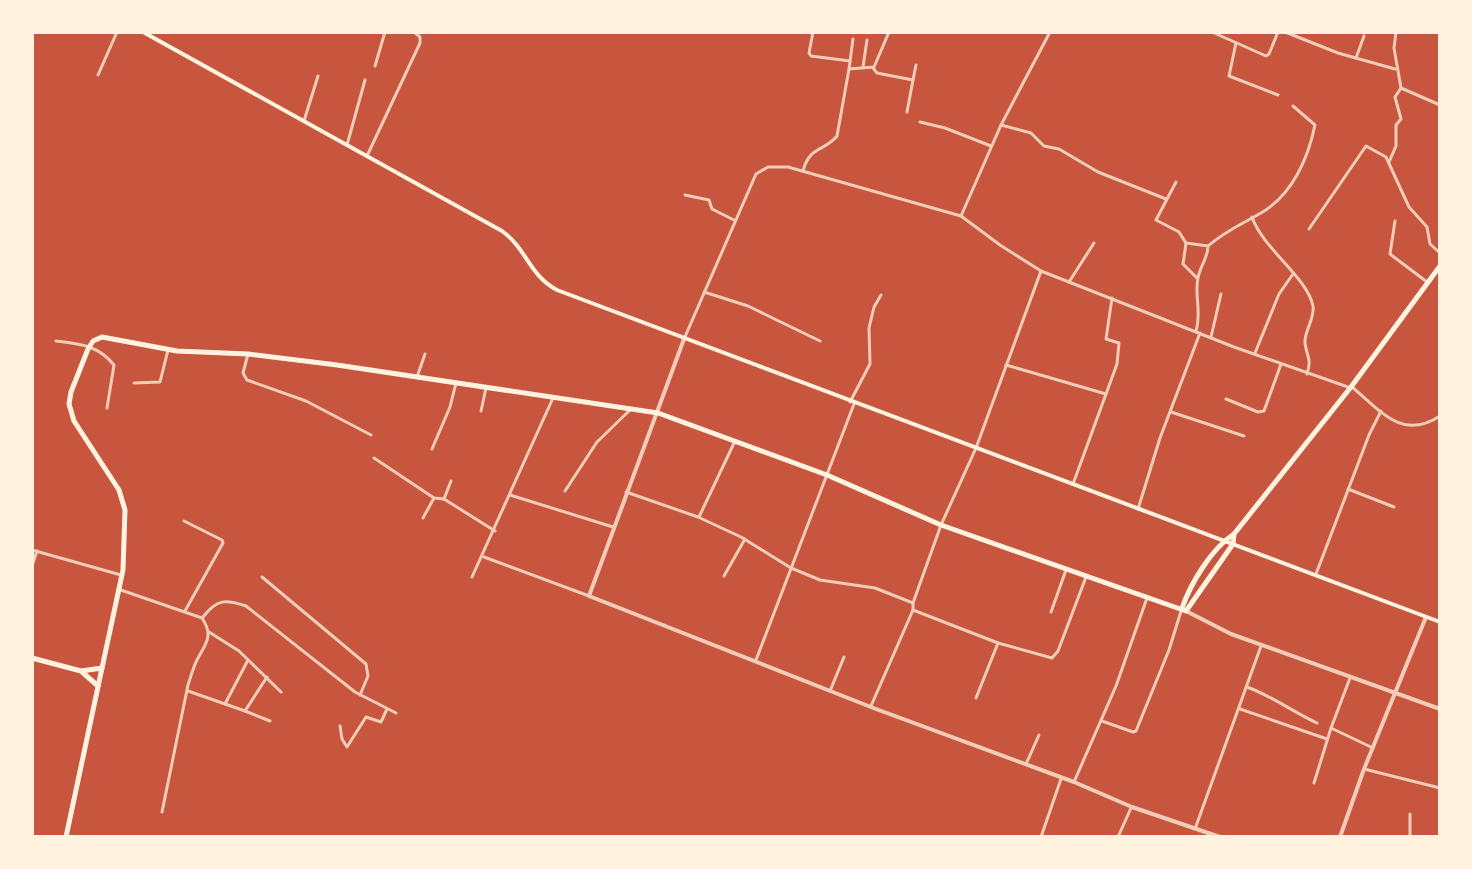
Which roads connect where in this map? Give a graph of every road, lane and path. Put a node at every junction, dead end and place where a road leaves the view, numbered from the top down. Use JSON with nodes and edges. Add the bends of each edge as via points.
{"nodes":[{"id":1,"x":117,"y":32,"type":"edge"},
{"id":2,"x":143,"y":32,"type":"edge"},
{"id":3,"x":385,"y":32,"type":"edge"},
{"id":4,"x":414,"y":32,"type":"edge"},
{"id":5,"x":813,"y":32,"type":"edge"},
{"id":6,"x":889,"y":32,"type":"edge"},
{"id":7,"x":1050,"y":32,"type":"edge"},
{"id":8,"x":1212,"y":32,"type":"edge"},
{"id":9,"x":1278,"y":32,"type":"edge"},
{"id":10,"x":1285,"y":32,"type":"edge"},
{"id":11,"x":1396,"y":32,"type":"edge"},
{"id":12,"x":1364,"y":36,"type":"dead end"},
{"id":13,"x":853,"y":39,"type":"dead end"},
{"id":14,"x":867,"y":40,"type":"dead end"},
{"id":15,"x":1236,"y":43,"type":"junction"},
{"id":16,"x":1356,"y":58,"type":"junction"},
{"id":17,"x":850,"y":61,"type":"junction"},
{"id":18,"x":916,"y":65,"type":"dead end"},
{"id":19,"x":375,"y":66,"type":"dead end"},
{"id":20,"x":863,"y":67,"type":"junction"},
{"id":21,"x":873,"y":68,"type":"junction"},
{"id":22,"x":849,"y":69,"type":"junction"},
{"id":23,"x":1397,"y":69,"type":"junction"},
{"id":24,"x":98,"y":75,"type":"dead end"},
{"id":25,"x":318,"y":76,"type":"dead end"},
{"id":26,"x":365,"y":80,"type":"dead end"},
{"id":27,"x":913,"y":80,"type":"junction"},
{"id":28,"x":1401,"y":88,"type":"junction"},
{"id":29,"x":1278,"y":95,"type":"dead end"},
{"id":30,"x":1440,"y":105,"type":"edge"},
{"id":31,"x":1293,"y":106,"type":"dead end"},
{"id":32,"x":907,"y":112,"type":"dead end"},
{"id":33,"x":304,"y":121,"type":"junction"},
{"id":34,"x":920,"y":122,"type":"dead end"},
{"id":35,"x":1001,"y":125,"type":"junction"},
{"id":36,"x":347,"y":145,"type":"junction"},
{"id":37,"x":991,"y":146,"type":"junction"},
{"id":38,"x":367,"y":156,"type":"junction"},
{"id":39,"x":1389,"y":165,"type":"junction"},
{"id":40,"x":803,"y":171,"type":"junction"},
{"id":41,"x":1176,"y":182,"type":"dead end"},
{"id":42,"x":685,"y":195,"type":"dead end"},
{"id":43,"x":1166,"y":199,"type":"junction"},
{"id":44,"x":961,"y":216,"type":"junction"},
{"id":45,"x":1251,"y":217,"type":"junction"},
{"id":46,"x":734,"y":220,"type":"junction"},
{"id":47,"x":1395,"y":221,"type":"dead end"},
{"id":48,"x":1309,"y":229,"type":"dead end"},
{"id":49,"x":1094,"y":243,"type":"dead end"},
{"id":50,"x":1186,"y":243,"type":"junction"},
{"id":51,"x":1208,"y":246,"type":"junction"},
{"id":52,"x":1440,"y":253,"type":"edge"},
{"id":53,"x":1440,"y":266,"type":"edge"},
{"id":54,"x":1041,"y":271,"type":"junction"},
{"id":55,"x":1292,"y":275,"type":"junction"},
{"id":56,"x":1197,"y":278,"type":"junction"},
{"id":57,"x":1069,"y":282,"type":"junction"},
{"id":58,"x":1428,"y":283,"type":"junction"},
{"id":59,"x":704,"y":292,"type":"junction"},
{"id":60,"x":1221,"y":294,"type":"dead end"},
{"id":61,"x":881,"y":295,"type":"dead end"},
{"id":62,"x":1112,"y":298,"type":"junction"},
{"id":63,"x":1198,"y":332,"type":"junction"},
{"id":64,"x":1211,"y":337,"type":"junction"},
{"id":65,"x":684,"y":339,"type":"junction"},
{"id":66,"x":56,"y":341,"type":"dead end"},
{"id":67,"x":820,"y":341,"type":"dead end"},
{"id":68,"x":89,"y":347,"type":"junction"},
{"id":69,"x":168,"y":350,"type":"junction"},
{"id":70,"x":248,"y":354,"type":"junction"},
{"id":71,"x":425,"y":354,"type":"dead end"},
{"id":72,"x":1255,"y":354,"type":"junction"},
{"id":73,"x":1281,"y":364,"type":"junction"},
{"id":74,"x":1006,"y":365,"type":"junction"},
{"id":75,"x":1307,"y":374,"type":"junction"},
{"id":76,"x":417,"y":377,"type":"junction"},
{"id":77,"x":134,"y":383,"type":"dead end"},
{"id":78,"x":456,"y":383,"type":"junction"},
{"id":79,"x":1351,"y":387,"type":"junction"},
{"id":80,"x":486,"y":388,"type":"junction"},
{"id":81,"x":1106,"y":394,"type":"junction"},
{"id":82,"x":553,"y":397,"type":"junction"},
{"id":83,"x":1226,"y":399,"type":"dead end"},
{"id":84,"x":852,"y":403,"type":"junction"},
{"id":85,"x":107,"y":408,"type":"dead end"},
{"id":86,"x":631,"y":409,"type":"junction"},
{"id":87,"x":481,"y":411,"type":"dead end"},
{"id":88,"x":1170,"y":411,"type":"junction"},
{"id":89,"x":1381,"y":411,"type":"junction"},
{"id":90,"x":658,"y":413,"type":"junction"},
{"id":91,"x":1440,"y":416,"type":"edge"},
{"id":92,"x":371,"y":435,"type":"dead end"},
{"id":93,"x":1244,"y":436,"type":"dead end"},
{"id":94,"x":735,"y":441,"type":"junction"},
{"id":95,"x":976,"y":448,"type":"junction"},
{"id":96,"x":432,"y":449,"type":"dead end"},
{"id":97,"x":374,"y":458,"type":"dead end"},
{"id":98,"x":827,"y":475,"type":"junction"},
{"id":99,"x":451,"y":481,"type":"dead end"},
{"id":100,"x":1073,"y":484,"type":"junction"},
{"id":101,"x":1348,"y":489,"type":"junction"},
{"id":102,"x":565,"y":491,"type":"dead end"},
{"id":103,"x":626,"y":492,"type":"junction"},
{"id":104,"x":510,"y":495,"type":"junction"},
{"id":105,"x":434,"y":498,"type":"junction"},
{"id":106,"x":444,"y":499,"type":"junction"},
{"id":107,"x":1394,"y":507,"type":"dead end"},
{"id":108,"x":1138,"y":509,"type":"junction"},
{"id":109,"x":698,"y":517,"type":"junction"},
{"id":110,"x":423,"y":518,"type":"dead end"},
{"id":111,"x":184,"y":521,"type":"dead end"},
{"id":112,"x":941,"y":525,"type":"junction"},
{"id":113,"x":613,"y":527,"type":"junction"},
{"id":114,"x":495,"y":531,"type":"junction"},
{"id":115,"x":1234,"y":534,"type":"junction"},
{"id":116,"x":745,"y":539,"type":"junction"},
{"id":117,"x":1224,"y":541,"type":"junction"},
{"id":118,"x":1233,"y":544,"type":"junction"},
{"id":119,"x":34,"y":550,"type":"edge"},
{"id":120,"x":484,"y":557,"type":"junction"},
{"id":121,"x":32,"y":566,"type":"edge"},
{"id":122,"x":791,"y":568,"type":"junction"},
{"id":123,"x":1066,"y":570,"type":"junction"},
{"id":124,"x":1315,"y":575,"type":"junction"},
{"id":125,"x":121,"y":576,"type":"junction"},
{"id":126,"x":724,"y":576,"type":"dead end"},
{"id":127,"x":262,"y":577,"type":"dead end"},
{"id":128,"x":472,"y":577,"type":"dead end"},
{"id":129,"x":1086,"y":577,"type":"junction"},
{"id":130,"x":118,"y":589,"type":"junction"},
{"id":131,"x":589,"y":596,"type":"junction"},
{"id":132,"x":1147,"y":598,"type":"junction"},
{"id":133,"x":913,"y":603,"type":"junction"},
{"id":134,"x":913,"y":610,"type":"junction"},
{"id":135,"x":1184,"y":610,"type":"junction"},
{"id":136,"x":185,"y":611,"type":"junction"},
{"id":137,"x":1051,"y":612,"type":"dead end"},
{"id":138,"x":1426,"y":617,"type":"junction"},
{"id":139,"x":202,"y":618,"type":"junction"},
{"id":140,"x":1440,"y":622,"type":"edge"},
{"id":141,"x":209,"y":632,"type":"junction"},
{"id":142,"x":998,"y":643,"type":"junction"},
{"id":143,"x":1261,"y":646,"type":"junction"},
{"id":144,"x":844,"y":657,"type":"dead end"},
{"id":145,"x":32,"y":658,"type":"edge"},
{"id":146,"x":248,"y":660,"type":"junction"},
{"id":147,"x":756,"y":660,"type":"junction"},
{"id":148,"x":102,"y":668,"type":"junction"},
{"id":149,"x":81,"y":671,"type":"junction"},
{"id":150,"x":267,"y":677,"type":"junction"},
{"id":151,"x":1350,"y":678,"type":"junction"},
{"id":152,"x":98,"y":686,"type":"junction"},
{"id":153,"x":1247,"y":687,"type":"junction"},
{"id":154,"x":188,"y":691,"type":"junction"},
{"id":155,"x":830,"y":691,"type":"junction"},
{"id":156,"x":281,"y":692,"type":"dead end"},
{"id":157,"x":1394,"y":693,"type":"junction"},
{"id":158,"x":360,"y":695,"type":"junction"},
{"id":159,"x":976,"y":698,"type":"dead end"},
{"id":160,"x":225,"y":704,"type":"junction"},
{"id":161,"x":871,"y":706,"type":"junction"},
{"id":162,"x":387,"y":709,"type":"junction"},
{"id":163,"x":1240,"y":709,"type":"junction"},
{"id":164,"x":1440,"y":709,"type":"edge"},
{"id":165,"x":245,"y":711,"type":"junction"},
{"id":166,"x":396,"y":713,"type":"dead end"},
{"id":167,"x":270,"y":721,"type":"dead end"},
{"id":168,"x":1102,"y":721,"type":"junction"},
{"id":169,"x":1317,"y":723,"type":"dead end"},
{"id":170,"x":340,"y":726,"type":"dead end"},
{"id":171,"x":1331,"y":728,"type":"junction"},
{"id":172,"x":1039,"y":735,"type":"dead end"},
{"id":173,"x":1327,"y":739,"type":"junction"},
{"id":174,"x":1373,"y":748,"type":"junction"},
{"id":175,"x":1026,"y":765,"type":"junction"},
{"id":176,"x":1364,"y":769,"type":"junction"},
{"id":177,"x":1061,"y":779,"type":"junction"},
{"id":178,"x":1074,"y":782,"type":"junction"},
{"id":179,"x":1314,"y":783,"type":"dead end"},
{"id":180,"x":1440,"y":788,"type":"edge"},
{"id":181,"x":1132,"y":807,"type":"junction"},
{"id":182,"x":162,"y":812,"type":"dead end"},
{"id":183,"x":1410,"y":814,"type":"dead end"},
{"id":184,"x":1195,"y":829,"type":"junction"},
{"id":185,"x":66,"y":837,"type":"edge"},
{"id":186,"x":1041,"y":837,"type":"edge"},
{"id":187,"x":1118,"y":837,"type":"edge"},
{"id":188,"x":1220,"y":837,"type":"edge"},
{"id":189,"x":1340,"y":837,"type":"edge"},
{"id":190,"x":1410,"y":837,"type":"edge"}],
"edges":[{"from":1,"to":24,"type":"street"},
{"from":2,"to":33,"type":"main road"},
{"from":3,"to":19,"type":"street"},
{"from":4,"to":38,"type":"street","via":[[420,43]]},
{"from":5,"to":17,"type":"street","via":[[811,56]]},
{"from":6,"to":21,"type":"street"},
{"from":7,"to":35,"type":"street"},
{"from":8,"to":15,"type":"street"},
{"from":9,"to":15,"type":"street","via":[[1266,56]]},
{"from":10,"to":16,"type":"street"},
{"from":11,"to":23,"type":"street"},
{"from":12,"to":16,"type":"street"},
{"from":13,"to":17,"type":"street"},
{"from":14,"to":20,"type":"street"},
{"from":15,"to":29,"type":"street","via":[[1229,76]]},
{"from":16,"to":23,"type":"street"},
{"from":17,"to":22,"type":"street"},
{"from":18,"to":27,"type":"street"},
{"from":20,"to":21,"type":"street"},
{"from":20,"to":22,"type":"street"},
{"from":21,"to":27,"type":"street"},
{"from":22,"to":40,"type":"street","via":[[837,136],[815,149]]},
{"from":23,"to":28,"type":"street"},
{"from":25,"to":33,"type":"street"},
{"from":26,"to":36,"type":"street"},
{"from":27,"to":32,"type":"street"},
{"from":28,"to":30,"type":"street"},
{"from":28,"to":39,"type":"street","via":[[1395,97],[1401,119]]},
{"from":31,"to":45,"type":"street","via":[[1315,125],[1311,143],[1282,197]]},
{"from":33,"to":36,"type":"main road"},
{"from":34,"to":37,"type":"street"},
{"from":35,"to":37,"type":"street"},
{"from":35,"to":43,"type":"street","via":[[1031,133],[1044,146]]},
{"from":36,"to":38,"type":"main road"},
{"from":37,"to":44,"type":"street"},
{"from":38,"to":65,"type":"main road","via":[[511,237],[543,283]]},
{"from":39,"to":48,"type":"street","via":[[1380,152],[1366,146]]},
{"from":39,"to":52,"type":"street","via":[[1409,207],[1427,227],[1430,244]]},
{"from":40,"to":44,"type":"street"},
{"from":40,"to":46,"type":"street","via":[[757,171]]},
{"from":41,"to":43,"type":"street"},
{"from":42,"to":46,"type":"street","via":[[709,200],[712,209]]},
{"from":43,"to":50,"type":"street","via":[[1156,220],[1179,232]]},
{"from":44,"to":54,"type":"street"},
{"from":45,"to":51,"type":"street"},
{"from":45,"to":55,"type":"street"},
{"from":46,"to":59,"type":"street"},
{"from":47,"to":58,"type":"street","via":[[1390,254]]},
{"from":49,"to":57,"type":"street"},
{"from":50,"to":51,"type":"street"},
{"from":50,"to":56,"type":"street","via":[[1183,264]]},
{"from":51,"to":56,"type":"street"},
{"from":53,"to":58,"type":"main road"},
{"from":54,"to":57,"type":"street"},
{"from":54,"to":74,"type":"street"},
{"from":55,"to":72,"type":"street"},
{"from":55,"to":75,"type":"street","via":[[1313,305],[1305,339],[1311,362]]},
{"from":56,"to":63,"type":"street"},
{"from":57,"to":62,"type":"street"},
{"from":58,"to":79,"type":"main road"},
{"from":59,"to":65,"type":"street"},
{"from":59,"to":67,"type":"street","via":[[748,306]]},
{"from":60,"to":64,"type":"street"},
{"from":61,"to":84,"type":"street","via":[[869,328],[870,364]]},
{"from":62,"to":63,"type":"street"},
{"from":62,"to":81,"type":"street","via":[[1106,339],[1119,343],[1119,351]]},
{"from":63,"to":64,"type":"street"},
{"from":63,"to":88,"type":"street"},
{"from":64,"to":72,"type":"street"},
{"from":65,"to":84,"type":"main road"},
{"from":65,"to":90,"type":"street"},
{"from":66,"to":68,"type":"street"},
{"from":68,"to":69,"type":"main road","via":[[110,336]]},
{"from":68,"to":85,"type":"street","via":[[114,365]]},
{"from":68,"to":125,"type":"main road","via":[[69,404],[123,503]]},
{"from":69,"to":70,"type":"main road"},
{"from":69,"to":77,"type":"street","via":[[160,382]]},
{"from":70,"to":76,"type":"main road"},
{"from":70,"to":92,"type":"street","via":[[243,373],[247,380],[306,401]]},
{"from":71,"to":76,"type":"street"},
{"from":72,"to":73,"type":"street"},
{"from":73,"to":75,"type":"street"},
{"from":73,"to":83,"type":"street","via":[[1264,411]]},
{"from":74,"to":81,"type":"street"},
{"from":74,"to":95,"type":"street"},
{"from":75,"to":79,"type":"street"},
{"from":76,"to":78,"type":"main road"},
{"from":78,"to":80,"type":"main road"},
{"from":78,"to":96,"type":"street"},
{"from":79,"to":89,"type":"street"},
{"from":79,"to":115,"type":"main road"},
{"from":80,"to":82,"type":"main road"},
{"from":80,"to":87,"type":"street"},
{"from":81,"to":100,"type":"street"},
{"from":82,"to":86,"type":"main road"},
{"from":82,"to":104,"type":"street"},
{"from":84,"to":95,"type":"main road"},
{"from":84,"to":98,"type":"street"},
{"from":86,"to":90,"type":"main road"},
{"from":86,"to":102,"type":"street","via":[[597,442]]},
{"from":88,"to":93,"type":"street"},
{"from":88,"to":108,"type":"street"},
{"from":89,"to":91,"type":"street","via":[[1410,427]]},
{"from":89,"to":101,"type":"street"},
{"from":90,"to":94,"type":"main road"},
{"from":90,"to":103,"type":"street"},
{"from":94,"to":98,"type":"main road"},
{"from":94,"to":109,"type":"street"},
{"from":95,"to":100,"type":"main road"},
{"from":95,"to":112,"type":"street"},
{"from":97,"to":105,"type":"street"},
{"from":98,"to":112,"type":"main road"},
{"from":98,"to":122,"type":"street"},
{"from":99,"to":106,"type":"street"},
{"from":100,"to":108,"type":"main road"},
{"from":101,"to":107,"type":"street"},
{"from":101,"to":124,"type":"street"},
{"from":103,"to":109,"type":"street"},
{"from":103,"to":113,"type":"street"},
{"from":104,"to":113,"type":"street"},
{"from":104,"to":114,"type":"street"},
{"from":105,"to":106,"type":"street"},
{"from":105,"to":110,"type":"street"},
{"from":106,"to":114,"type":"street"},
{"from":108,"to":117,"type":"main road"},
{"from":109,"to":116,"type":"street"},
{"from":111,"to":136,"type":"street","via":[[223,543]]},
{"from":112,"to":123,"type":"main road"},
{"from":112,"to":133,"type":"street"},
{"from":113,"to":131,"type":"street"},
{"from":114,"to":120,"type":"street"},
{"from":115,"to":117,"type":"main road"},
{"from":115,"to":118,"type":"main road"},
{"from":116,"to":122,"type":"street"},
{"from":116,"to":126,"type":"street"},
{"from":117,"to":118,"type":"main road"},
{"from":117,"to":135,"type":"main road","via":[[1188,593]]},
{"from":118,"to":124,"type":"main road"},
{"from":118,"to":135,"type":"main road"},
{"from":119,"to":121,"type":"street"},
{"from":119,"to":125,"type":"street"},
{"from":120,"to":128,"type":"street"},
{"from":120,"to":131,"type":"street"},
{"from":122,"to":133,"type":"street"},
{"from":122,"to":147,"type":"street"},
{"from":123,"to":129,"type":"main road"},
{"from":123,"to":137,"type":"street"},
{"from":124,"to":138,"type":"main road"},
{"from":125,"to":130,"type":"main road"},
{"from":127,"to":158,"type":"street","via":[[368,667]]},
{"from":129,"to":132,"type":"main road"},
{"from":129,"to":142,"type":"street","via":[[1055,656]]},
{"from":130,"to":136,"type":"street"},
{"from":130,"to":148,"type":"main road"},
{"from":131,"to":147,"type":"street"},
{"from":132,"to":135,"type":"main road"},
{"from":132,"to":168,"type":"street"},
{"from":133,"to":134,"type":"street"},
{"from":134,"to":142,"type":"street"},
{"from":134,"to":161,"type":"street"},
{"from":135,"to":143,"type":"street"},
{"from":135,"to":168,"type":"street","via":[[1136,731]]},
{"from":136,"to":139,"type":"street"},
{"from":138,"to":140,"type":"main road"},
{"from":138,"to":157,"type":"street"},
{"from":139,"to":141,"type":"street"},
{"from":139,"to":158,"type":"street","via":[[224,600],[246,606]]},
{"from":141,"to":146,"type":"street"},
{"from":141,"to":154,"type":"street"},
{"from":142,"to":159,"type":"street"},
{"from":143,"to":151,"type":"street"},
{"from":143,"to":153,"type":"street"},
{"from":144,"to":155,"type":"street"},
{"from":145,"to":149,"type":"main road"},
{"from":146,"to":150,"type":"street"},
{"from":146,"to":160,"type":"street"},
{"from":147,"to":155,"type":"street"},
{"from":148,"to":149,"type":"main road"},
{"from":148,"to":152,"type":"main road"},
{"from":149,"to":152,"type":"main road"},
{"from":150,"to":156,"type":"street"},
{"from":150,"to":165,"type":"street"},
{"from":151,"to":157,"type":"street"},
{"from":151,"to":171,"type":"street"},
{"from":152,"to":185,"type":"main road"},
{"from":153,"to":163,"type":"street"},
{"from":153,"to":169,"type":"street"},
{"from":154,"to":160,"type":"street"},
{"from":154,"to":182,"type":"street"},
{"from":155,"to":161,"type":"street"},
{"from":157,"to":164,"type":"street"},
{"from":157,"to":174,"type":"street"},
{"from":158,"to":162,"type":"street"},
{"from":160,"to":165,"type":"street"},
{"from":161,"to":175,"type":"street"},
{"from":162,"to":166,"type":"street"},
{"from":162,"to":170,"type":"street","via":[[381,722],[366,717],[347,747]]},
{"from":163,"to":173,"type":"street"},
{"from":163,"to":184,"type":"street"},
{"from":165,"to":167,"type":"street"},
{"from":168,"to":178,"type":"street"},
{"from":171,"to":173,"type":"street"},
{"from":171,"to":174,"type":"street"},
{"from":172,"to":175,"type":"street"},
{"from":173,"to":179,"type":"street"},
{"from":174,"to":176,"type":"street"},
{"from":175,"to":177,"type":"street"},
{"from":176,"to":180,"type":"street"},
{"from":176,"to":189,"type":"street"},
{"from":177,"to":178,"type":"street"},
{"from":177,"to":186,"type":"street"},
{"from":178,"to":181,"type":"street"},
{"from":181,"to":184,"type":"street"},
{"from":181,"to":187,"type":"street"},
{"from":183,"to":190,"type":"street"},
{"from":184,"to":188,"type":"street"}]}
